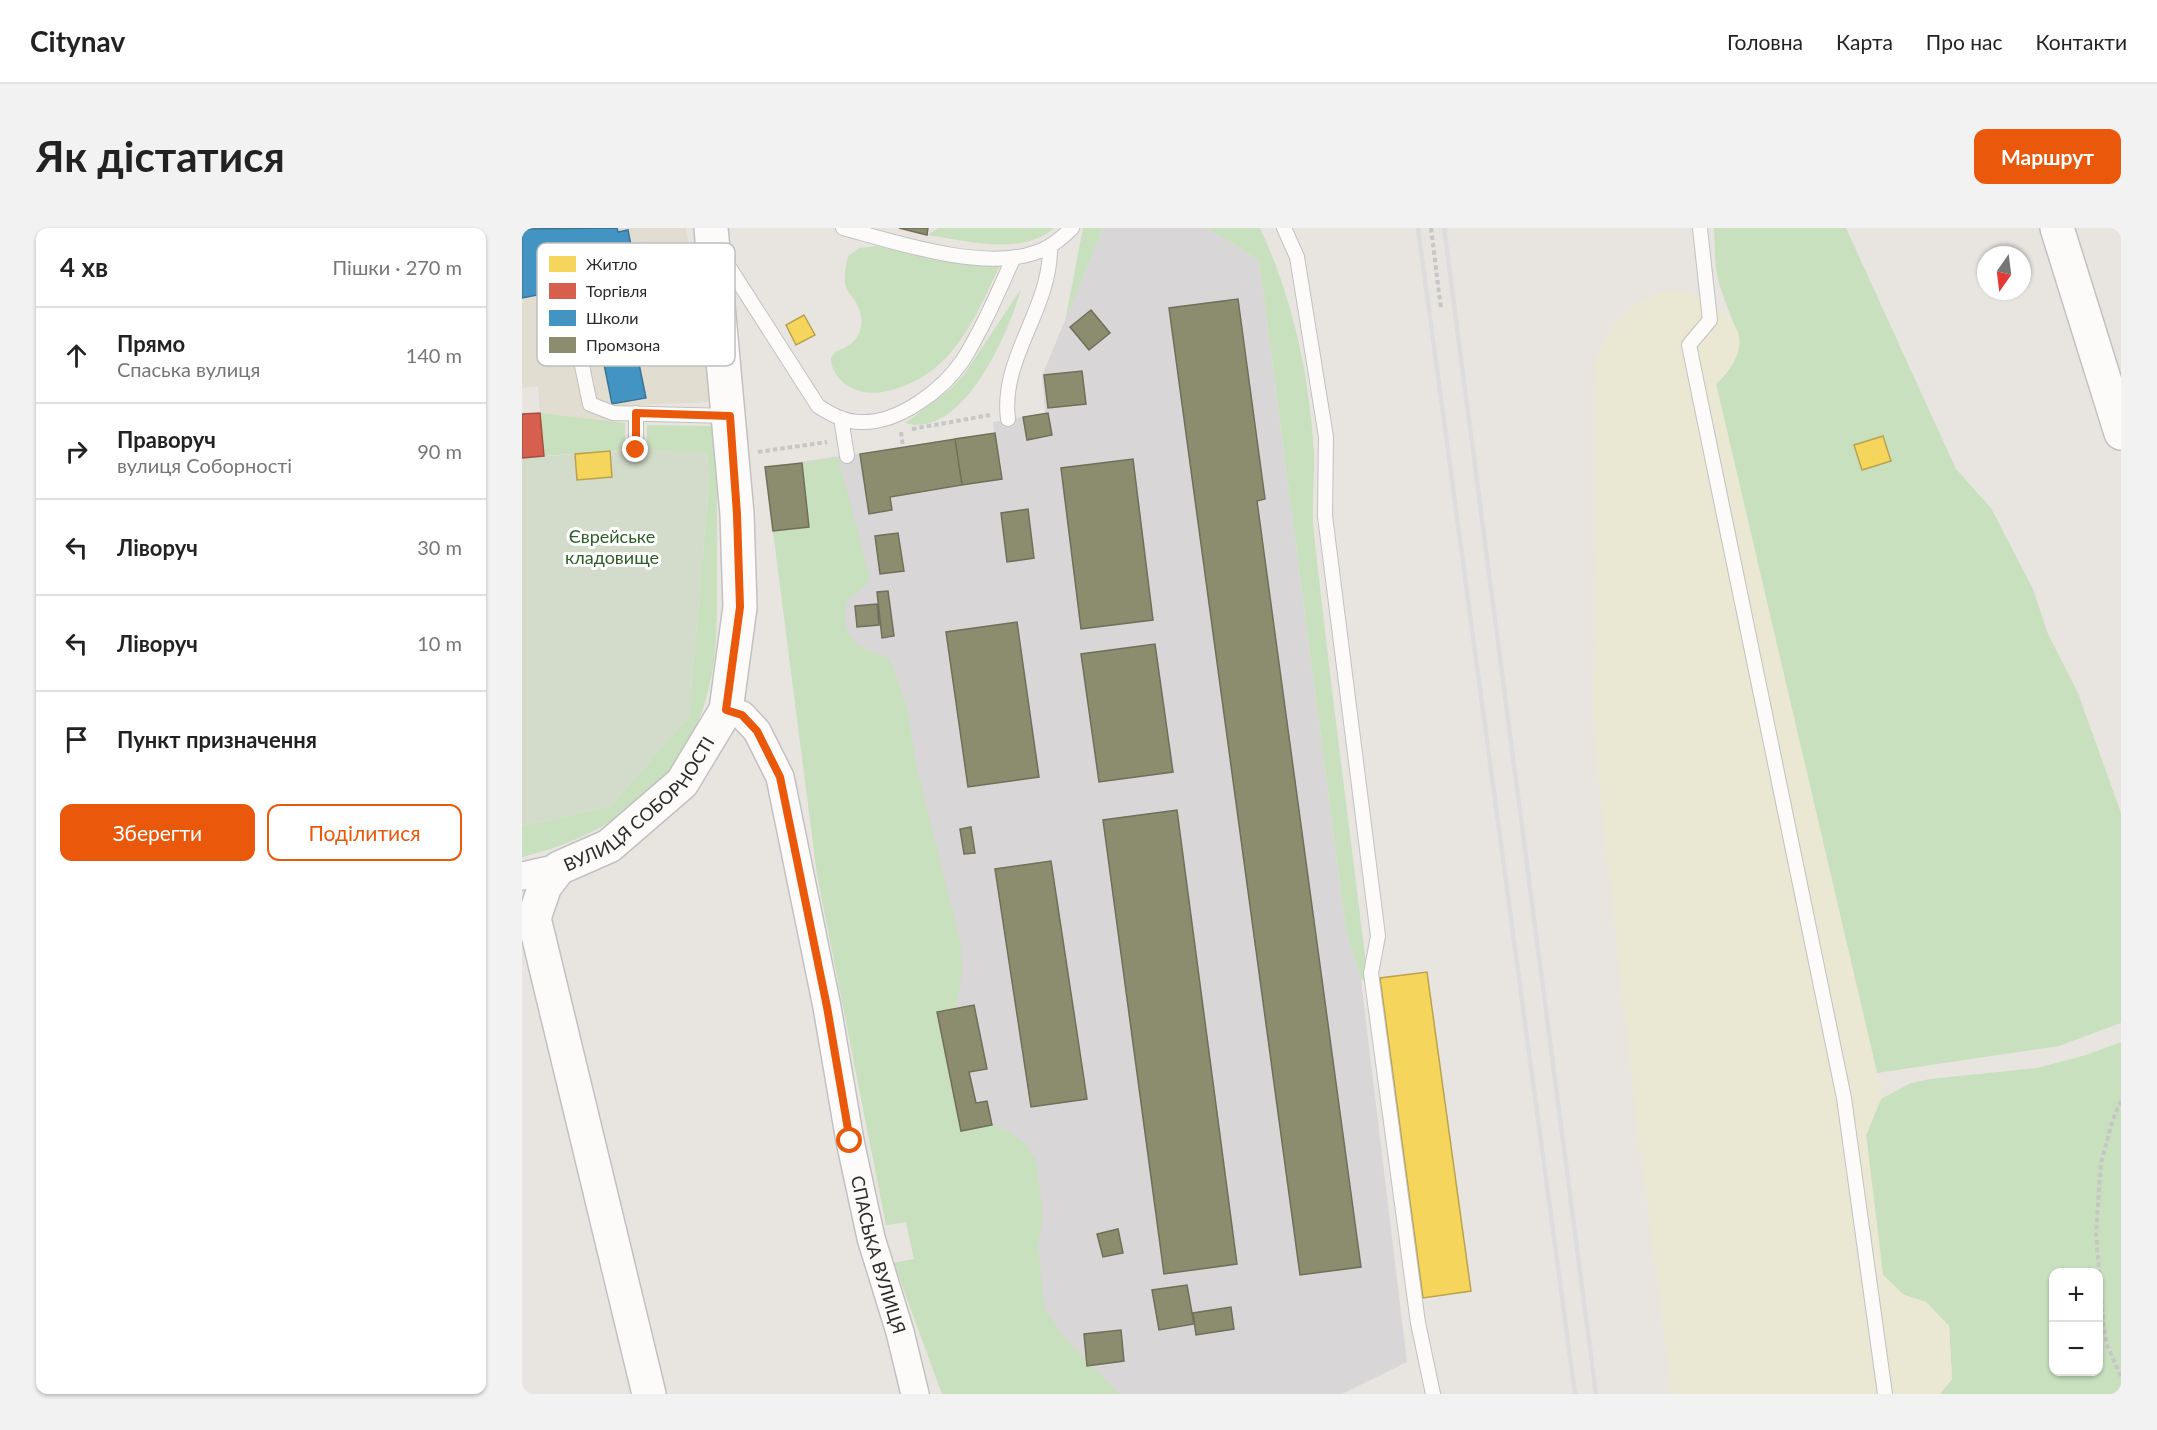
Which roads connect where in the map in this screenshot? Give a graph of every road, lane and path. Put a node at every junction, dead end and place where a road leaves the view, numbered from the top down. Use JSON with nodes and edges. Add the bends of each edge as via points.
{"nodes":[{"id":1,"x":843,"y":228,"type":"edge"},
{"id":2,"x":1072,"y":228,"type":"edge"},
{"id":3,"x":1284,"y":228,"type":"edge"},
{"id":4,"x":1431,"y":228,"type":"edge"},
{"id":5,"x":1700,"y":228,"type":"edge"},
{"id":6,"x":2057,"y":228,"type":"edge"},
{"id":7,"x":859,"y":230,"type":"edge"},
{"id":8,"x":1050,"y":247,"type":"junction"},
{"id":9,"x":1014,"y":257,"type":"junction"},
{"id":10,"x":735,"y":272,"type":"edge"},
{"id":11,"x":1441,"y":309,"type":"dead end"},
{"id":12,"x":582,"y":366,"type":"edge"},
{"id":13,"x":725,"y":366,"type":"edge"},
{"id":14,"x":636,"y":413,"type":"junction"},
{"id":15,"x":730,"y":416,"type":"junction"},
{"id":16,"x":841,"y":418,"type":"junction"},
{"id":17,"x":972,"y":419,"type":"dead end"},
{"id":18,"x":1008,"y":419,"type":"dead end"},
{"id":19,"x":2121,"y":433,"type":"edge"},
{"id":20,"x":826,"y":442,"type":"dead end"},
{"id":21,"x":903,"y":447,"type":"dead end"},
{"id":22,"x":636,"y":450,"type":"dead end"},
{"id":23,"x":754,"y":453,"type":"dead end"},
{"id":24,"x":847,"y":456,"type":"dead end"},
{"id":25,"x":726,"y":710,"type":"junction"},
{"id":26,"x":559,"y":868,"type":"junction"},
{"id":27,"x":522,"y":876,"type":"edge"},
{"id":28,"x":2121,"y":1101,"type":"edge"},
{"id":29,"x":2121,"y":1377,"type":"edge"},
{"id":30,"x":649,"y":1394,"type":"edge"},
{"id":31,"x":915,"y":1394,"type":"edge"},
{"id":32,"x":1433,"y":1394,"type":"edge"},
{"id":33,"x":1885,"y":1394,"type":"edge"}],
"edges":[{"from":1,"to":7,"type":"lane"},
{"from":2,"to":8,"type":"lane"},
{"from":3,"to":32,"type":"lane","via":[[1297,257],[1326,437],[1325,516],[1378,936],[1371,973],[1418,1323]]},
{"from":4,"to":11,"type":"path"},
{"from":5,"to":33,"type":"lane","via":[[1710,320],[1689,345],[1844,1098]]},
{"from":6,"to":19,"type":"street"},
{"from":7,"to":9,"type":"lane","via":[[946,253]]},
{"from":8,"to":9,"type":"lane"},
{"from":8,"to":18,"type":"lane","via":[[1042,300],[1007,388]]},
{"from":9,"to":16,"type":"lane","via":[[962,362],[948,377],[919,401],[892,416],[860,422]]},
{"from":10,"to":16,"type":"lane","via":[[808,394],[818,406]]},
{"from":12,"to":14,"type":"lane","via":[[590,404],[613,413]]},
{"from":13,"to":15,"type":"street","name":"ВУЛИЦЯ СОБОРНОСТІ"},
{"from":14,"to":15,"type":"lane"},
{"from":14,"to":22,"type":"lane"},
{"from":15,"to":25,"type":"street","name":"ВУЛИЦЯ СОБОРНОСТІ","via":[[740,607]]},
{"from":16,"to":24,"type":"lane"},
{"from":17,"to":21,"type":"path","via":[[901,431]]},
{"from":20,"to":23,"type":"path"},
{"from":25,"to":26,"type":"street","name":"ВУЛИЦЯ СОБОРНОСТІ","via":[[682,783],[609,846]]},
{"from":25,"to":31,"type":"street","name":"СПАСЬКА ВУЛИЦЯ","via":[[742,715],[757,731],[780,777],[870,1238]]},
{"from":26,"to":27,"type":"street"},
{"from":26,"to":30,"type":"street","name":"ВУЛИЦЯ СОБОРНОСТІ","via":[[545,886],[534,918]]},
{"from":28,"to":29,"type":"path","via":[[2101,1163],[2096,1233],[2104,1328]]}]}
